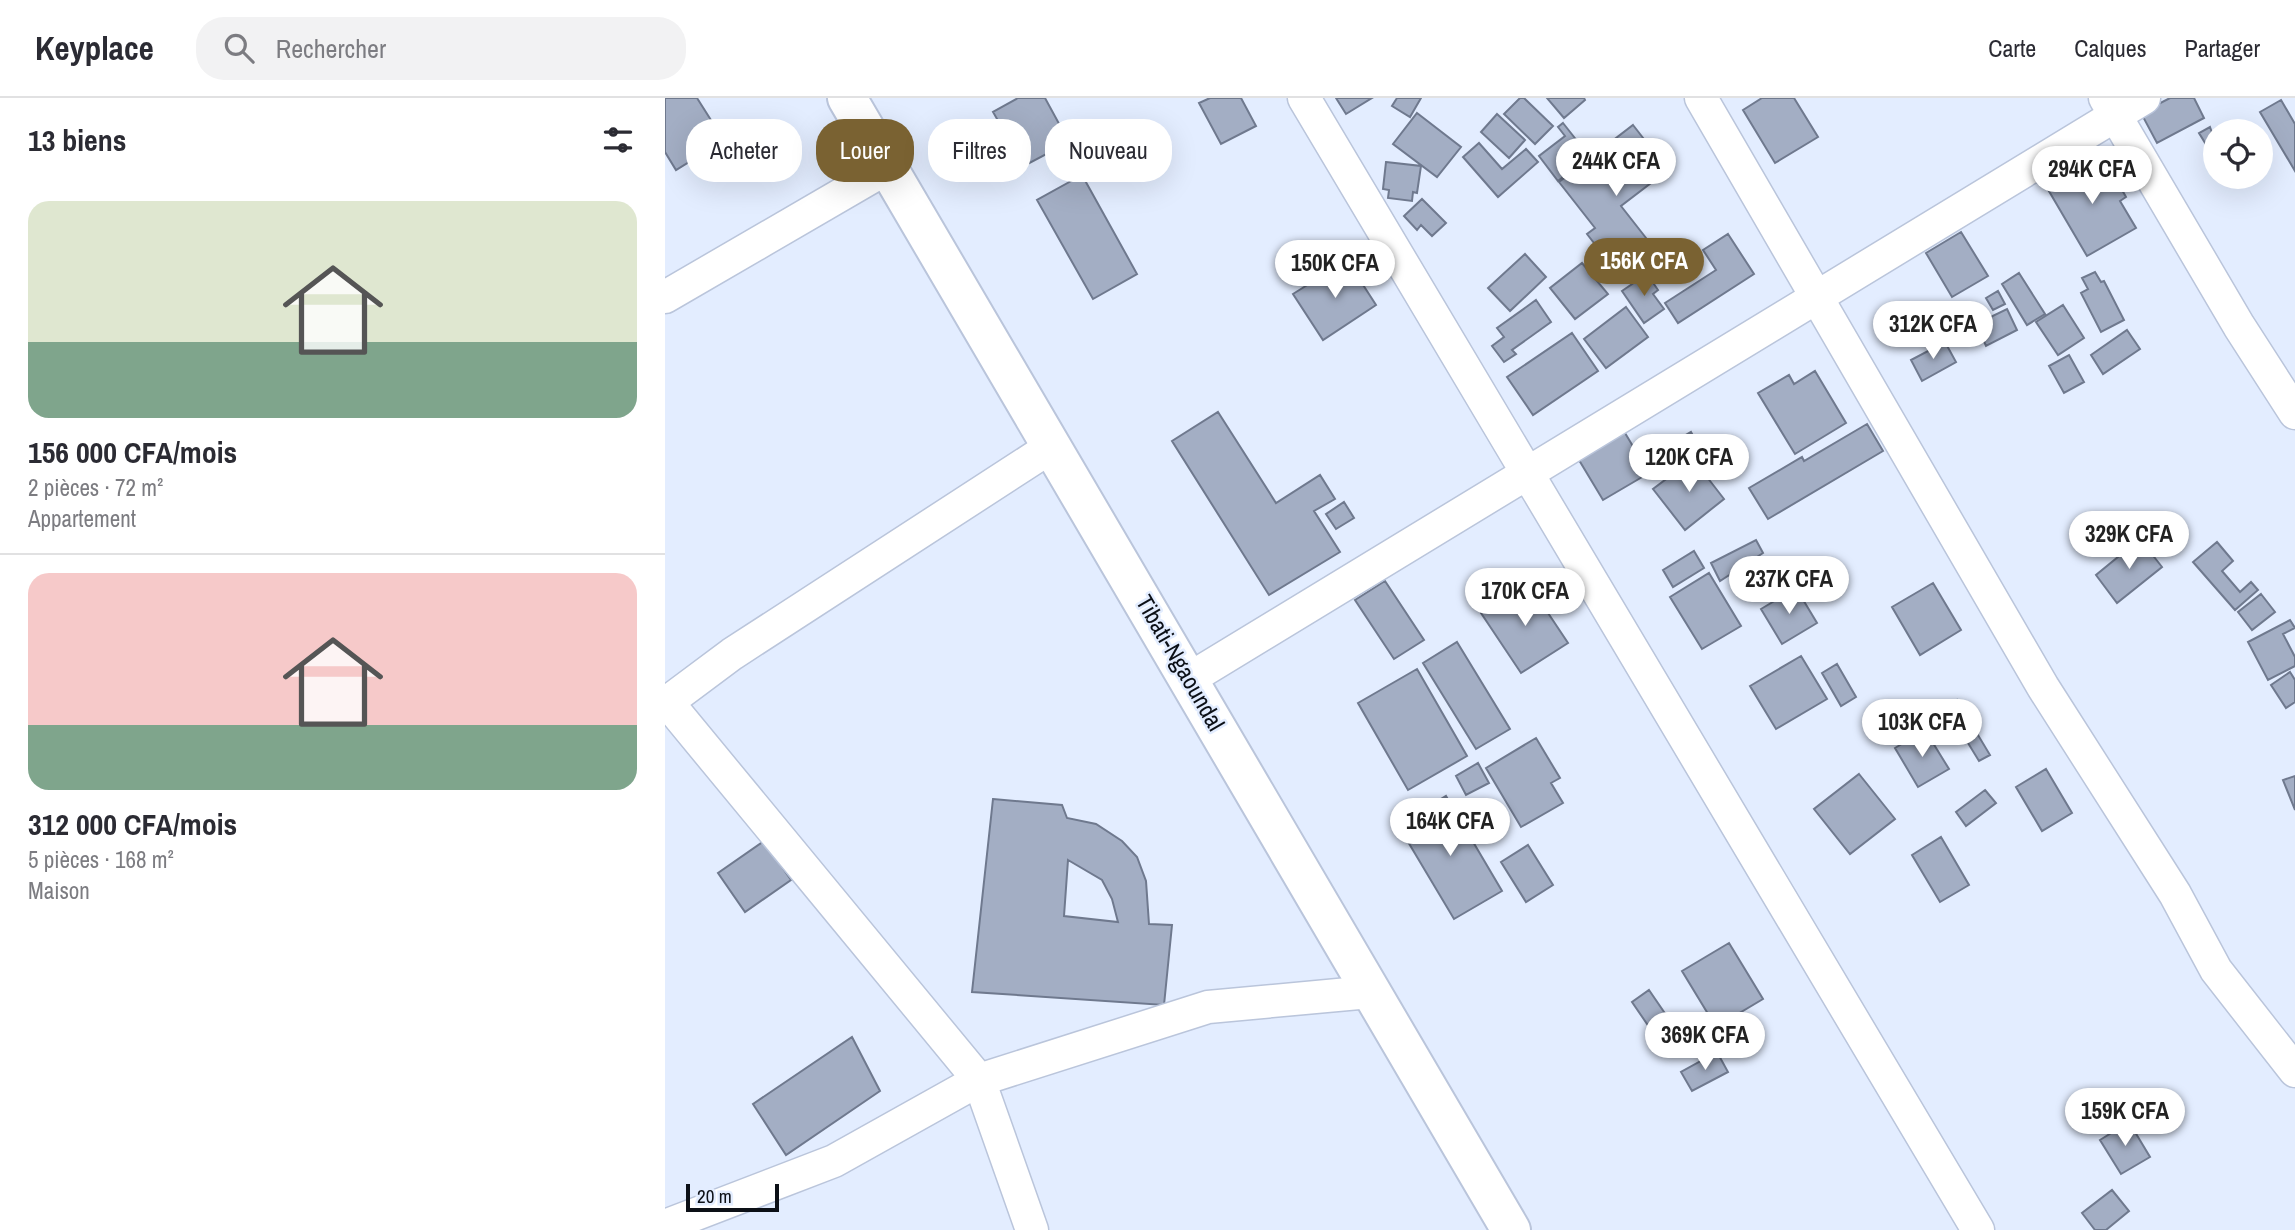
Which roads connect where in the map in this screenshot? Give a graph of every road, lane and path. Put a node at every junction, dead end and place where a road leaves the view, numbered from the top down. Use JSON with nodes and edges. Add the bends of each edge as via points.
{"nodes":[{"id":1,"x":846,"y":98,"type":"edge"},
{"id":2,"x":1304,"y":98,"type":"edge"},
{"id":3,"x":1701,"y":98,"type":"edge"},
{"id":4,"x":2144,"y":98,"type":"edge"},
{"id":5,"x":2110,"y":106,"type":"edge"},
{"id":6,"x":858,"y":119,"type":"edge"},
{"id":7,"x":863,"y":182,"type":"edge"},
{"id":8,"x":895,"y":182,"type":"edge"},
{"id":9,"x":665,"y":297,"type":"edge"},
{"id":10,"x":1816,"y":297,"type":"junction"},
{"id":11,"x":2295,"y":413,"type":"edge"},
{"id":12,"x":1051,"y":447,"type":"junction"},
{"id":13,"x":1527,"y":473,"type":"junction"},
{"id":14,"x":1189,"y":679,"type":"junction"},
{"id":15,"x":667,"y":704,"type":"edge"},
{"id":16,"x":1370,"y":992,"type":"junction"},
{"id":17,"x":2295,"y":1070,"type":"edge"},
{"id":18,"x":979,"y":1080,"type":"junction"},
{"id":19,"x":665,"y":1226,"type":"edge"},
{"id":20,"x":1032,"y":1230,"type":"edge"},
{"id":21,"x":1511,"y":1230,"type":"edge"},
{"id":22,"x":1978,"y":1230,"type":"edge"}],
"edges":[{"from":1,"to":6,"type":"highway","name":"Tibati-Ngaoundal"},
{"from":2,"to":13,"type":"street"},
{"from":3,"to":10,"type":"street"},
{"from":4,"to":5,"type":"street"},
{"from":5,"to":10,"type":"street"},
{"from":5,"to":11,"type":"street"},
{"from":7,"to":9,"type":"street"},
{"from":8,"to":12,"type":"highway","name":"Tibati-Ngaoundal"},
{"from":10,"to":13,"type":"street"},
{"from":10,"to":17,"type":"street","via":[[2043,687],[2175,894],[2216,970]]},
{"from":12,"to":14,"type":"highway","name":"Tibati-Ngaoundal"},
{"from":12,"to":15,"type":"street","via":[[732,654]]},
{"from":13,"to":14,"type":"street"},
{"from":13,"to":22,"type":"street"},
{"from":14,"to":16,"type":"highway","name":"Tibati-Ngaoundal"},
{"from":15,"to":18,"type":"street"},
{"from":16,"to":18,"type":"street","via":[[1208,1007]]},
{"from":16,"to":21,"type":"highway","name":"Tibati-Ngaoundal"},
{"from":18,"to":19,"type":"street","via":[[834,1161]]},
{"from":18,"to":20,"type":"street"}]}
